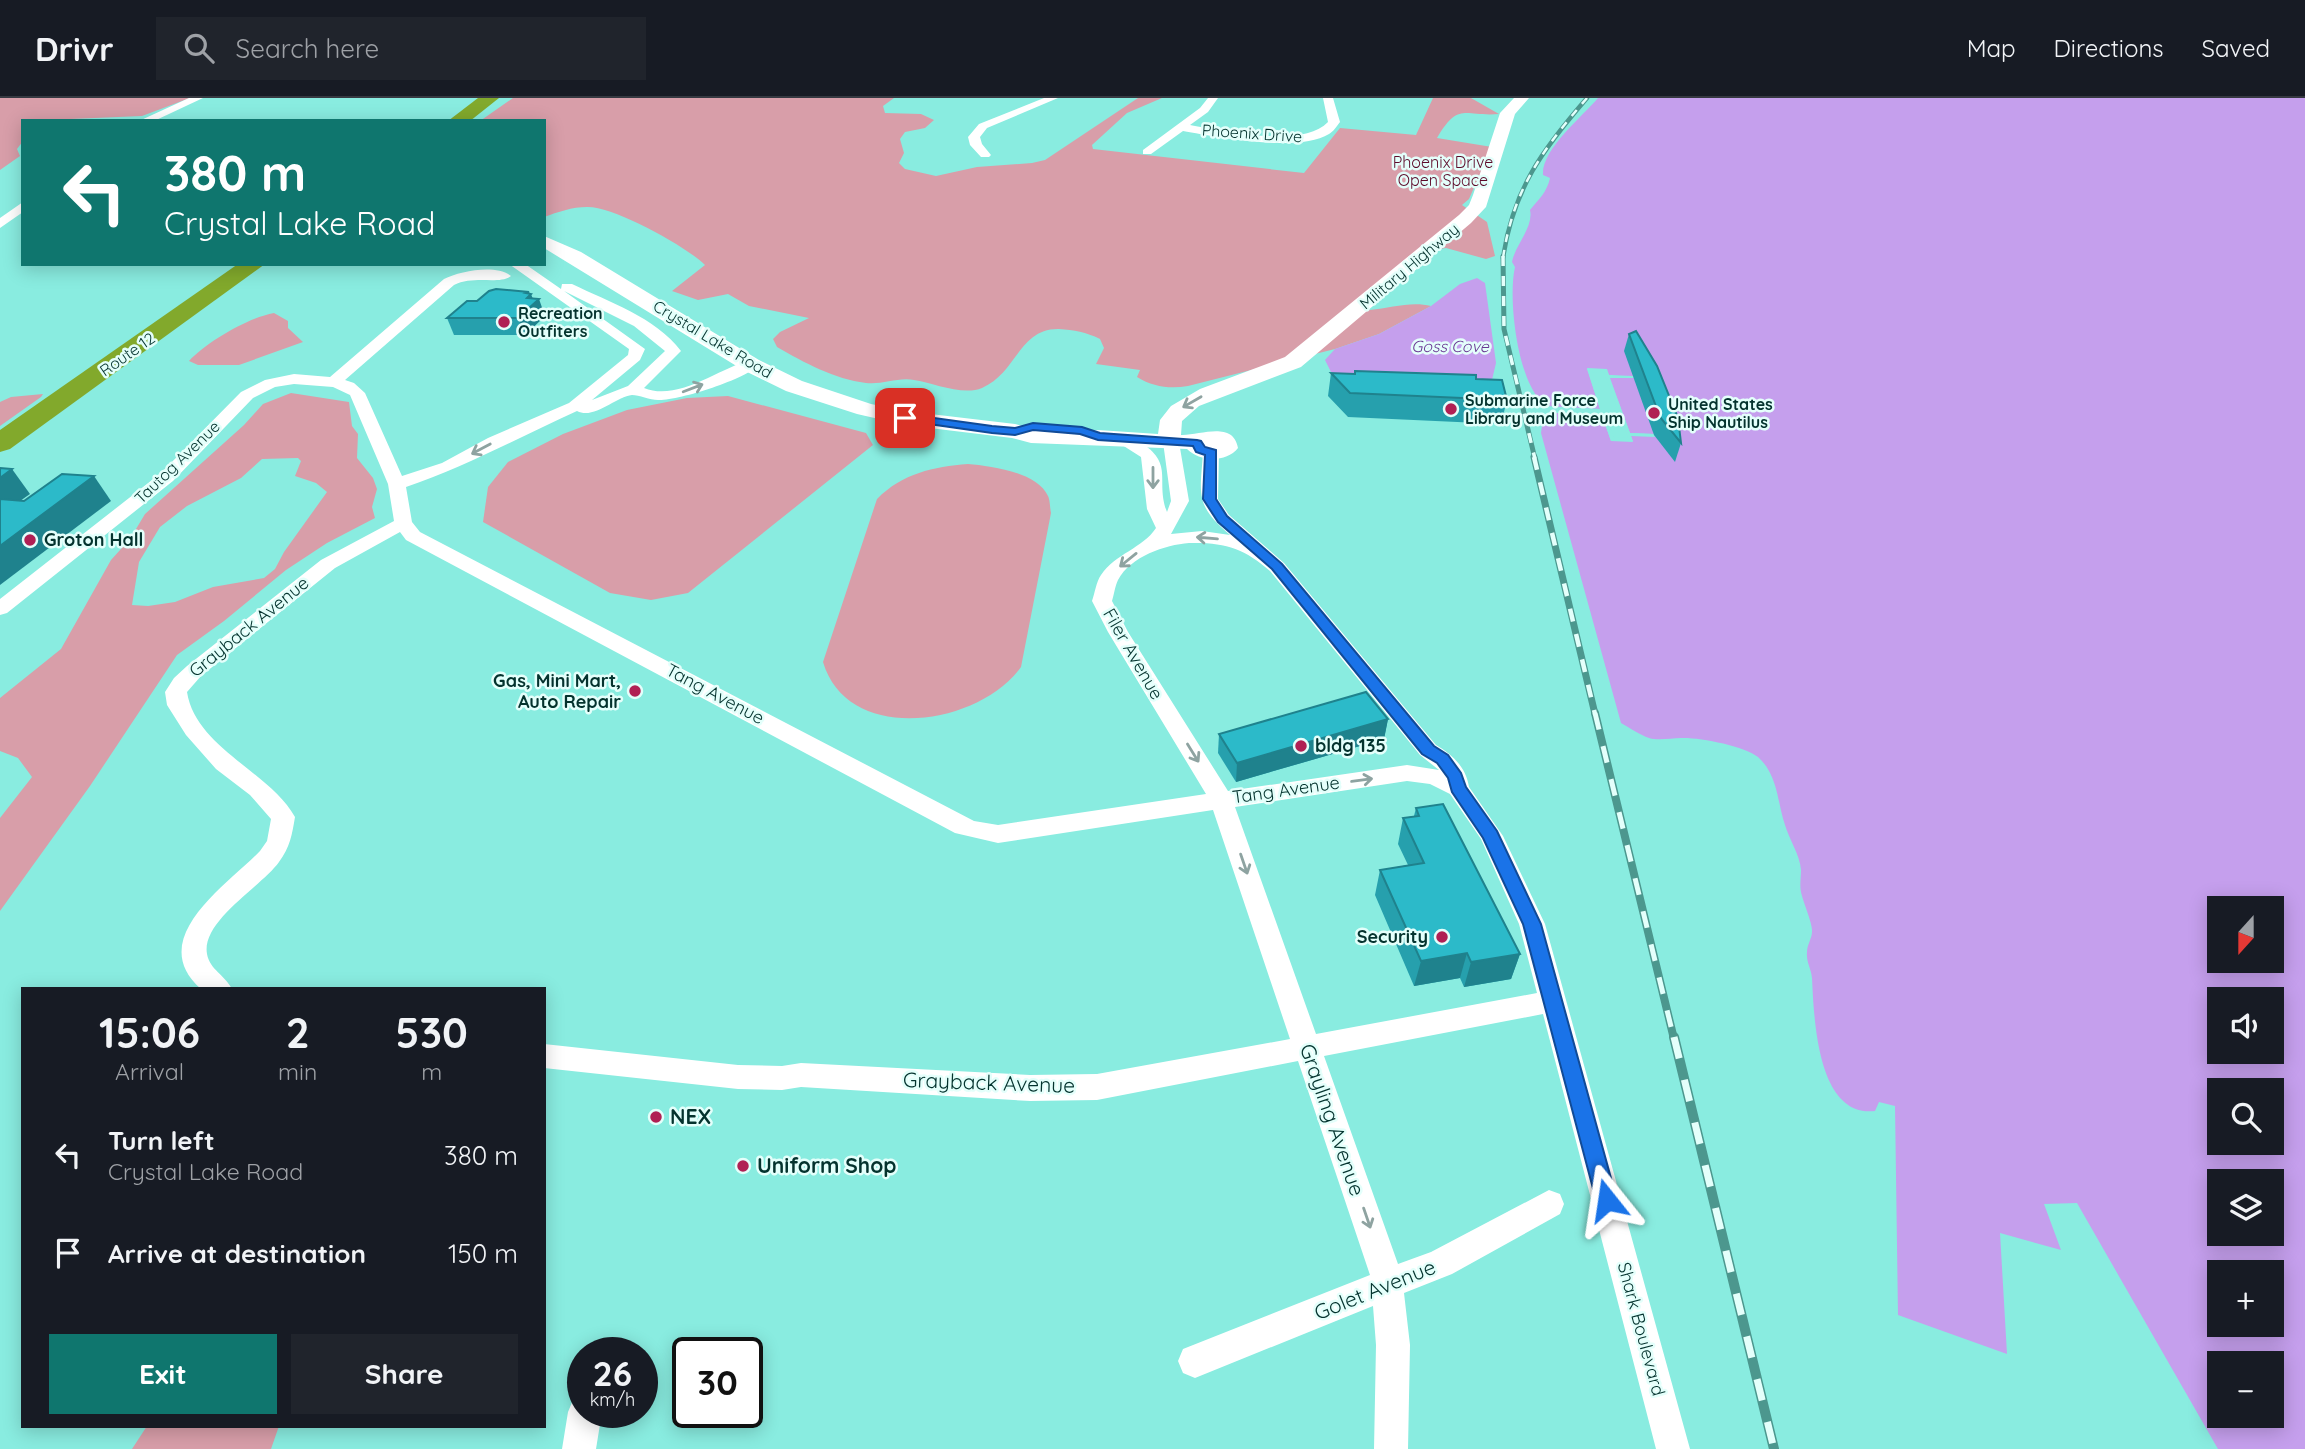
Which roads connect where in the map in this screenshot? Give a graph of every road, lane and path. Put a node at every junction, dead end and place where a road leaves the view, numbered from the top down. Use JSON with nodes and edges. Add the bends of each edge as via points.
{"nodes":[{"id":1,"x":198,"y":98,"type":"edge"},
{"id":2,"x":490,"y":98,"type":"edge"},
{"id":3,"x":1052,"y":98,"type":"edge"},
{"id":4,"x":1213,"y":98,"type":"edge"},
{"id":5,"x":1328,"y":98,"type":"edge"},
{"id":6,"x":1522,"y":98,"type":"edge"},
{"id":7,"x":149,"y":119,"type":"edge"},
{"id":8,"x":460,"y":119,"type":"edge"},
{"id":9,"x":1182,"y":127,"type":"junction"},
{"id":10,"x":1147,"y":152,"type":"dead end"},
{"id":11,"x":985,"y":155,"type":"dead end"},
{"id":12,"x":21,"y":208,"type":"edge"},
{"id":13,"x":21,"y":220,"type":"edge"},
{"id":14,"x":0,"y":224,"type":"edge"},
{"id":15,"x":21,"y":226,"type":"edge"},
{"id":16,"x":546,"y":243,"type":"edge"},
{"id":17,"x":251,"y":266,"type":"edge"},
{"id":18,"x":532,"y":266,"type":"edge"},
{"id":19,"x":513,"y":268,"type":"edge"},
{"id":20,"x":651,"y":332,"type":"junction"},
{"id":21,"x":751,"y":365,"type":"junction"},
{"id":22,"x":334,"y":382,"type":"junction"},
{"id":23,"x":1239,"y":384,"type":"junction"},
{"id":24,"x":634,"y":389,"type":"junction"},
{"id":25,"x":609,"y":399,"type":"junction"},
{"id":26,"x":584,"y":409,"type":"junction"},
{"id":27,"x":1211,"y":432,"type":"junction"},
{"id":28,"x":511,"y":435,"type":"junction"},
{"id":29,"x":1125,"y":439,"type":"junction"},
{"id":30,"x":1171,"y":442,"type":"junction"},
{"id":31,"x":0,"y":443,"type":"edge"},
{"id":32,"x":397,"y":484,"type":"junction"},
{"id":33,"x":403,"y":523,"type":"junction"},
{"id":34,"x":1165,"y":528,"type":"junction"},
{"id":35,"x":1152,"y":544,"type":"junction"},
{"id":36,"x":1261,"y":552,"type":"junction"},
{"id":37,"x":0,"y":608,"type":"edge"},
{"id":38,"x":1428,"y":750,"type":"junction"},
{"id":39,"x":1407,"y":773,"type":"junction"},
{"id":40,"x":1458,"y":788,"type":"junction"},
{"id":41,"x":1222,"y":799,"type":"junction"},
{"id":42,"x":217,"y":987,"type":"edge"},
{"id":43,"x":1554,"y":1001,"type":"junction"},
{"id":44,"x":1307,"y":1048,"type":"junction"},
{"id":45,"x":546,"y":1056,"type":"edge"},
{"id":46,"x":1549,"y":1204,"type":"dead end"},
{"id":47,"x":1387,"y":1286,"type":"junction"},
{"id":48,"x":1195,"y":1361,"type":"dead end"},
{"id":49,"x":582,"y":1428,"type":"edge"},
{"id":50,"x":579,"y":1449,"type":"edge"},
{"id":51,"x":1391,"y":1449,"type":"edge"},
{"id":52,"x":1673,"y":1449,"type":"edge"}],
"edges":[{"from":1,"to":7,"type":"street"},
{"from":2,"to":8,"type":"highway"},
{"from":3,"to":11,"type":"street","via":[[983,127],[974,137]]},
{"from":4,"to":9,"type":"street"},
{"from":5,"to":9,"type":"street","name":"Phoenix Drive","via":[[1334,122],[1315,137],[1262,137]]},
{"from":6,"to":23,"type":"street","name":"Military Highway","via":[[1508,113],[1482,195],[1465,219],[1293,362]]},
{"from":9,"to":10,"type":"street"},
{"from":12,"to":14,"type":"street"},
{"from":13,"to":14,"type":"street"},
{"from":14,"to":15,"type":"street"},
{"from":16,"to":21,"type":"street","name":"Crystal Lake Road"},
{"from":17,"to":31,"type":"highway","name":"Route 12"},
{"from":18,"to":20,"type":"street"},
{"from":19,"to":22,"type":"street","via":[[465,274],[449,282]]},
{"from":19,"to":26,"type":"street","via":[[590,305],[649,351],[649,356]]},
{"from":19,"to":28,"type":"street","via":[[637,349],[635,357],[575,406]]},
{"from":20,"to":24,"type":"street","via":[[670,345],[672,354]]},
{"from":20,"to":25,"type":"street","via":[[663,350],[659,357]]},
{"from":24,"to":21,"type":"street","one_way":true,"via":[[671,395]]},
{"from":21,"to":29,"type":"street","name":"Crystal Lake Road","via":[[794,386],[864,408],[945,425],[1079,440]]},
{"from":22,"to":32,"type":"street","via":[[357,393]]},
{"from":22,"to":37,"type":"street","name":"Tautog Avenue","via":[[294,379],[247,394],[167,477]]},
{"from":23,"to":27,"type":"street","name":"Military Highway","via":[[1223,401]]},
{"from":23,"to":30,"type":"street","name":"Military Highway","one_way":true,"via":[[1183,407],[1172,419]]},
{"from":24,"to":25,"type":"street"},
{"from":25,"to":26,"type":"street"},
{"from":26,"to":28,"type":"street"},
{"from":27,"to":30,"type":"street","name":"Crystal Lake Road"},
{"from":27,"to":36,"type":"street","name":"Shark Boulevard","via":[[1209,499],[1223,519]]},
{"from":28,"to":32,"type":"street","one_way":true,"via":[[448,467]]},
{"from":29,"to":30,"type":"street","name":"Crystal Lake Road"},
{"from":29,"to":34,"type":"street","one_way":true,"via":[[1149,455],[1156,509]]},
{"from":30,"to":34,"type":"street","name":"Filer Avenue","via":[[1180,501]]},
{"from":32,"to":33,"type":"street"},
{"from":33,"to":41,"type":"street","name":"Tang Avenue","via":[[413,536],[970,831],[998,834]]},
{"from":33,"to":42,"type":"street","name":"Grayback Avenue","via":[[328,564],[194,671],[176,692],[178,705],[194,730],[283,817],[279,843],[268,858],[198,930],[199,969]]},
{"from":34,"to":35,"type":"street","name":"Filer Avenue"},
{"from":36,"to":35,"type":"street","one_way":true,"via":[[1214,537],[1188,536]]},
{"from":35,"to":41,"type":"street","name":"Filer Avenue","one_way":true,"via":[[1110,577],[1102,601]]},
{"from":36,"to":38,"type":"street","name":"Shark Boulevard"},
{"from":38,"to":39,"type":"street","via":[[1424,764]]},
{"from":38,"to":40,"type":"street","name":"Shark Boulevard","via":[[1443,759]]},
{"from":39,"to":40,"type":"street","name":"Tang Avenue","via":[[1434,777]]},
{"from":41,"to":39,"type":"street","name":"Tang Avenue","one_way":true},
{"from":40,"to":43,"type":"street","name":"Shark Boulevard","via":[[1491,835],[1517,889]]},
{"from":41,"to":44,"type":"street","name":"Grayling Avenue","one_way":true},
{"from":43,"to":44,"type":"street","name":"Grayback Avenue"},
{"from":43,"to":52,"type":"street","name":"Shark Boulevard"},
{"from":44,"to":45,"type":"street","name":"Grayback Avenue","via":[[1097,1087],[1030,1088],[840,1076],[738,1077]]},
{"from":44,"to":47,"type":"street","name":"Grayling Avenue","one_way":true},
{"from":46,"to":47,"type":"street","name":"Golet Avenue","via":[[1473,1248]]},
{"from":47,"to":48,"type":"street","name":"Golet Avenue"},
{"from":47,"to":51,"type":"street","name":"Grayling Avenue","via":[[1393,1345]]},
{"from":49,"to":50,"type":"street"}]}
